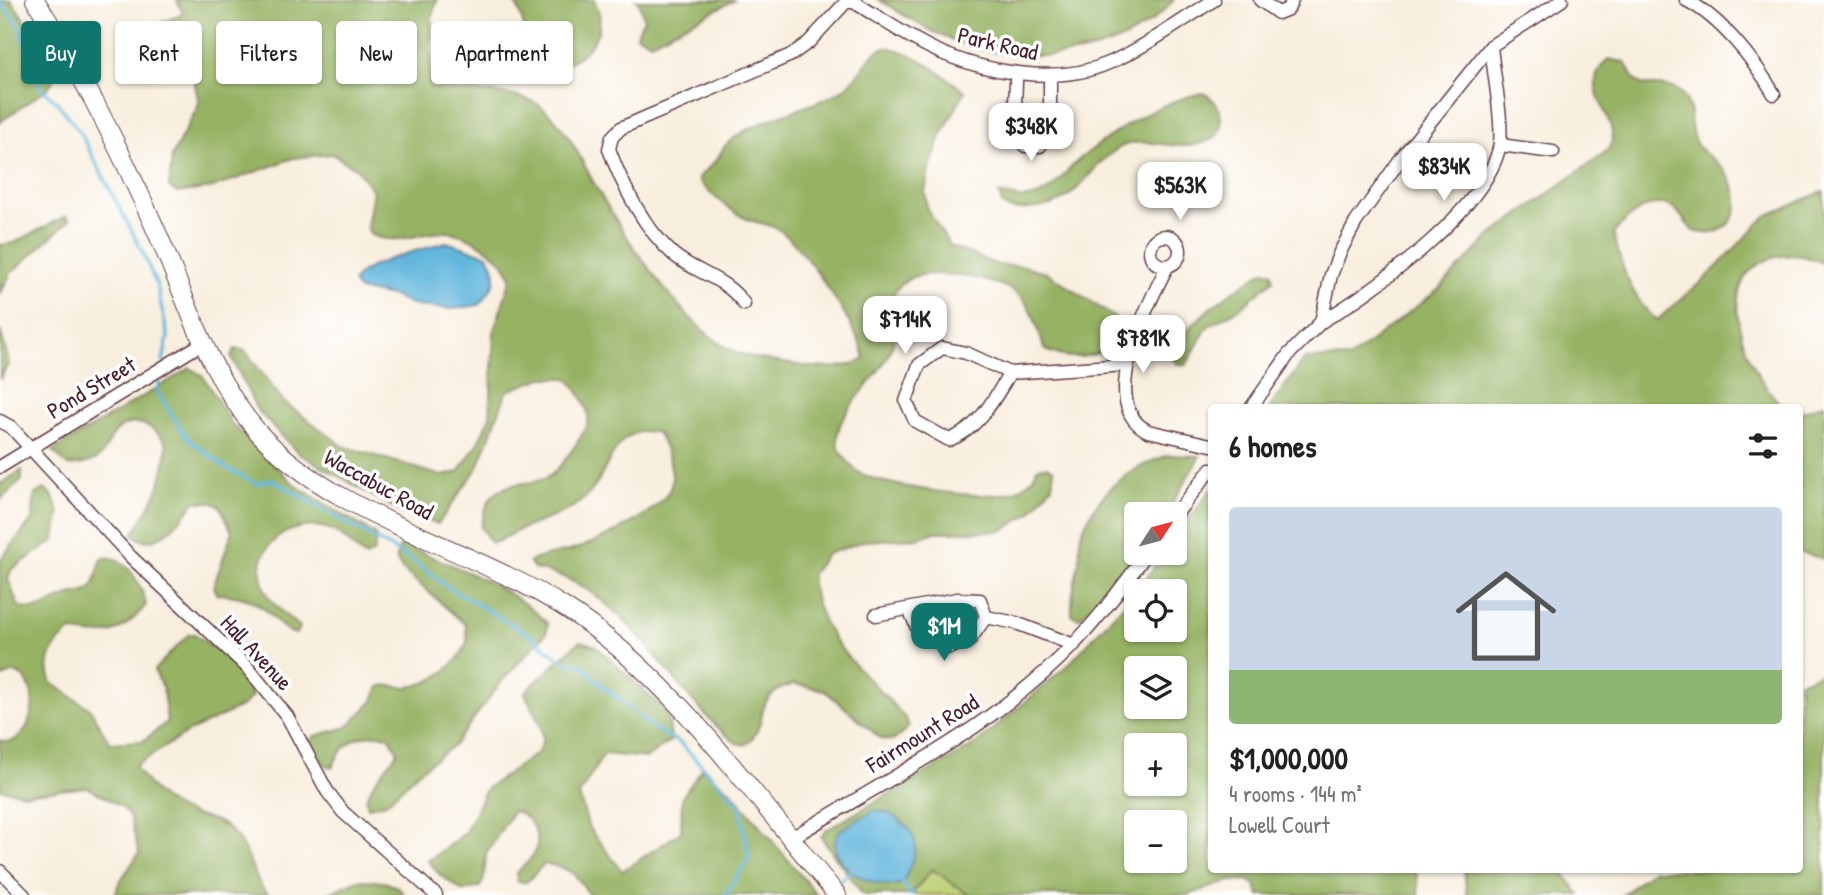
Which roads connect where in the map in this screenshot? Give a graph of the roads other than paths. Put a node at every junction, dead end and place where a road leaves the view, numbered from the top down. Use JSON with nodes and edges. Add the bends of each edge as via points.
{"nodes":[{"id":1,"x":35,"y":0,"type":"edge"},
{"id":2,"x":1214,"y":0,"type":"edge"},
{"id":3,"x":1260,"y":0,"type":"edge"},
{"id":4,"x":1292,"y":0,"type":"edge"},
{"id":5,"x":1562,"y":0,"type":"edge"},
{"id":6,"x":1686,"y":0,"type":"edge"},
{"id":7,"x":1491,"y":46,"type":"junction"},
{"id":8,"x":1017,"y":73,"type":"junction"},
{"id":9,"x":1050,"y":76,"type":"junction"},
{"id":10,"x":1774,"y":94,"type":"dead end"},
{"id":11,"x":1500,"y":145,"type":"junction"},
{"id":12,"x":1553,"y":152,"type":"dead end"},
{"id":13,"x":1167,"y":267,"type":"dead end"},
{"id":14,"x":744,"y":304,"type":"dead end"},
{"id":15,"x":1321,"y":322,"type":"junction"},
{"id":16,"x":203,"y":343,"type":"junction"},
{"id":17,"x":1126,"y":365,"type":"junction"},
{"id":18,"x":1010,"y":373,"type":"junction"},
{"id":19,"x":1254,"y":404,"type":"edge"},
{"id":20,"x":0,"y":421,"type":"edge"},
{"id":21,"x":1208,"y":444,"type":"edge"},
{"id":22,"x":31,"y":449,"type":"junction"},
{"id":23,"x":0,"y":467,"type":"edge"},
{"id":24,"x":1208,"y":472,"type":"edge"},
{"id":25,"x":1185,"y":502,"type":"edge"},
{"id":26,"x":1137,"y":565,"type":"edge"},
{"id":27,"x":909,"y":609,"type":"junction"},
{"id":28,"x":876,"y":615,"type":"dead end"},
{"id":29,"x":986,"y":617,"type":"junction"},
{"id":30,"x":1074,"y":645,"type":"junction"},
{"id":31,"x":790,"y":839,"type":"junction"},
{"id":32,"x":0,"y":871,"type":"edge"},
{"id":33,"x":24,"y":895,"type":"edge"},
{"id":34,"x":436,"y":895,"type":"edge"},
{"id":35,"x":837,"y":895,"type":"edge"}],
"edges":[{"from":1,"to":16,"type":"main road","name":"Waccabuc Road","via":[[91,92],[161,240]]},
{"from":2,"to":9,"type":"street","name":"Park Road","via":[[1107,64]]},
{"from":3,"to":4,"type":"street","via":[[1278,13],[1288,9]]},
{"from":5,"to":7,"type":"street"},
{"from":6,"to":10,"type":"street","via":[[1701,8],[1754,60]]},
{"from":7,"to":11,"type":"street"},
{"from":7,"to":15,"type":"street","via":[[1356,222],[1331,275]]},
{"from":8,"to":9,"type":"street","name":"Park Road"},
{"from":8,"to":9,"type":"street","via":[[1014,121],[1017,136],[1031,147],[1040,146],[1050,130]]},
{"from":8,"to":14,"type":"street","name":"Park Road","via":[[932,48],[854,2],[846,2],[791,55],[621,128],[609,149],[649,225],[675,256],[726,283]]},
{"from":11,"to":12,"type":"street"},
{"from":11,"to":15,"type":"street","via":[[1483,185],[1453,219],[1394,272]]},
{"from":13,"to":17,"type":"street"},
{"from":15,"to":19,"type":"street","via":[[1289,354]]},
{"from":16,"to":22,"type":"street","name":"Pond Street"},
{"from":16,"to":31,"type":"main road","name":"Waccabuc Road","via":[[233,398],[284,456],[346,498],[522,584],[611,640],[682,709]]},
{"from":17,"to":18,"type":"street"},
{"from":17,"to":21,"type":"street","via":[[1126,409],[1140,427]]},
{"from":18,"to":18,"type":"street","via":[[966,353],[942,348],[919,365],[906,401],[910,413],[949,440],[986,411]]},
{"from":20,"to":22,"type":"street","name":"Hall Avenue"},
{"from":22,"to":23,"type":"street","name":"Pond Street"},
{"from":22,"to":34,"type":"street","name":"Hall Avenue","via":[[131,557],[247,667],[287,716],[343,812]]},
{"from":24,"to":25,"type":"street"},
{"from":26,"to":30,"type":"street","name":"Fairmount Road"},
{"from":27,"to":28,"type":"street"},
{"from":27,"to":29,"type":"street","via":[[957,599],[980,600]]},
{"from":27,"to":29,"type":"street","via":[[918,630],[950,647],[970,641]]},
{"from":29,"to":30,"type":"street"},
{"from":30,"to":31,"type":"street","name":"Fairmount Road","via":[[989,716]]},
{"from":31,"to":35,"type":"main road","name":"Waccabuc Road"},
{"from":32,"to":33,"type":"street"}]}
